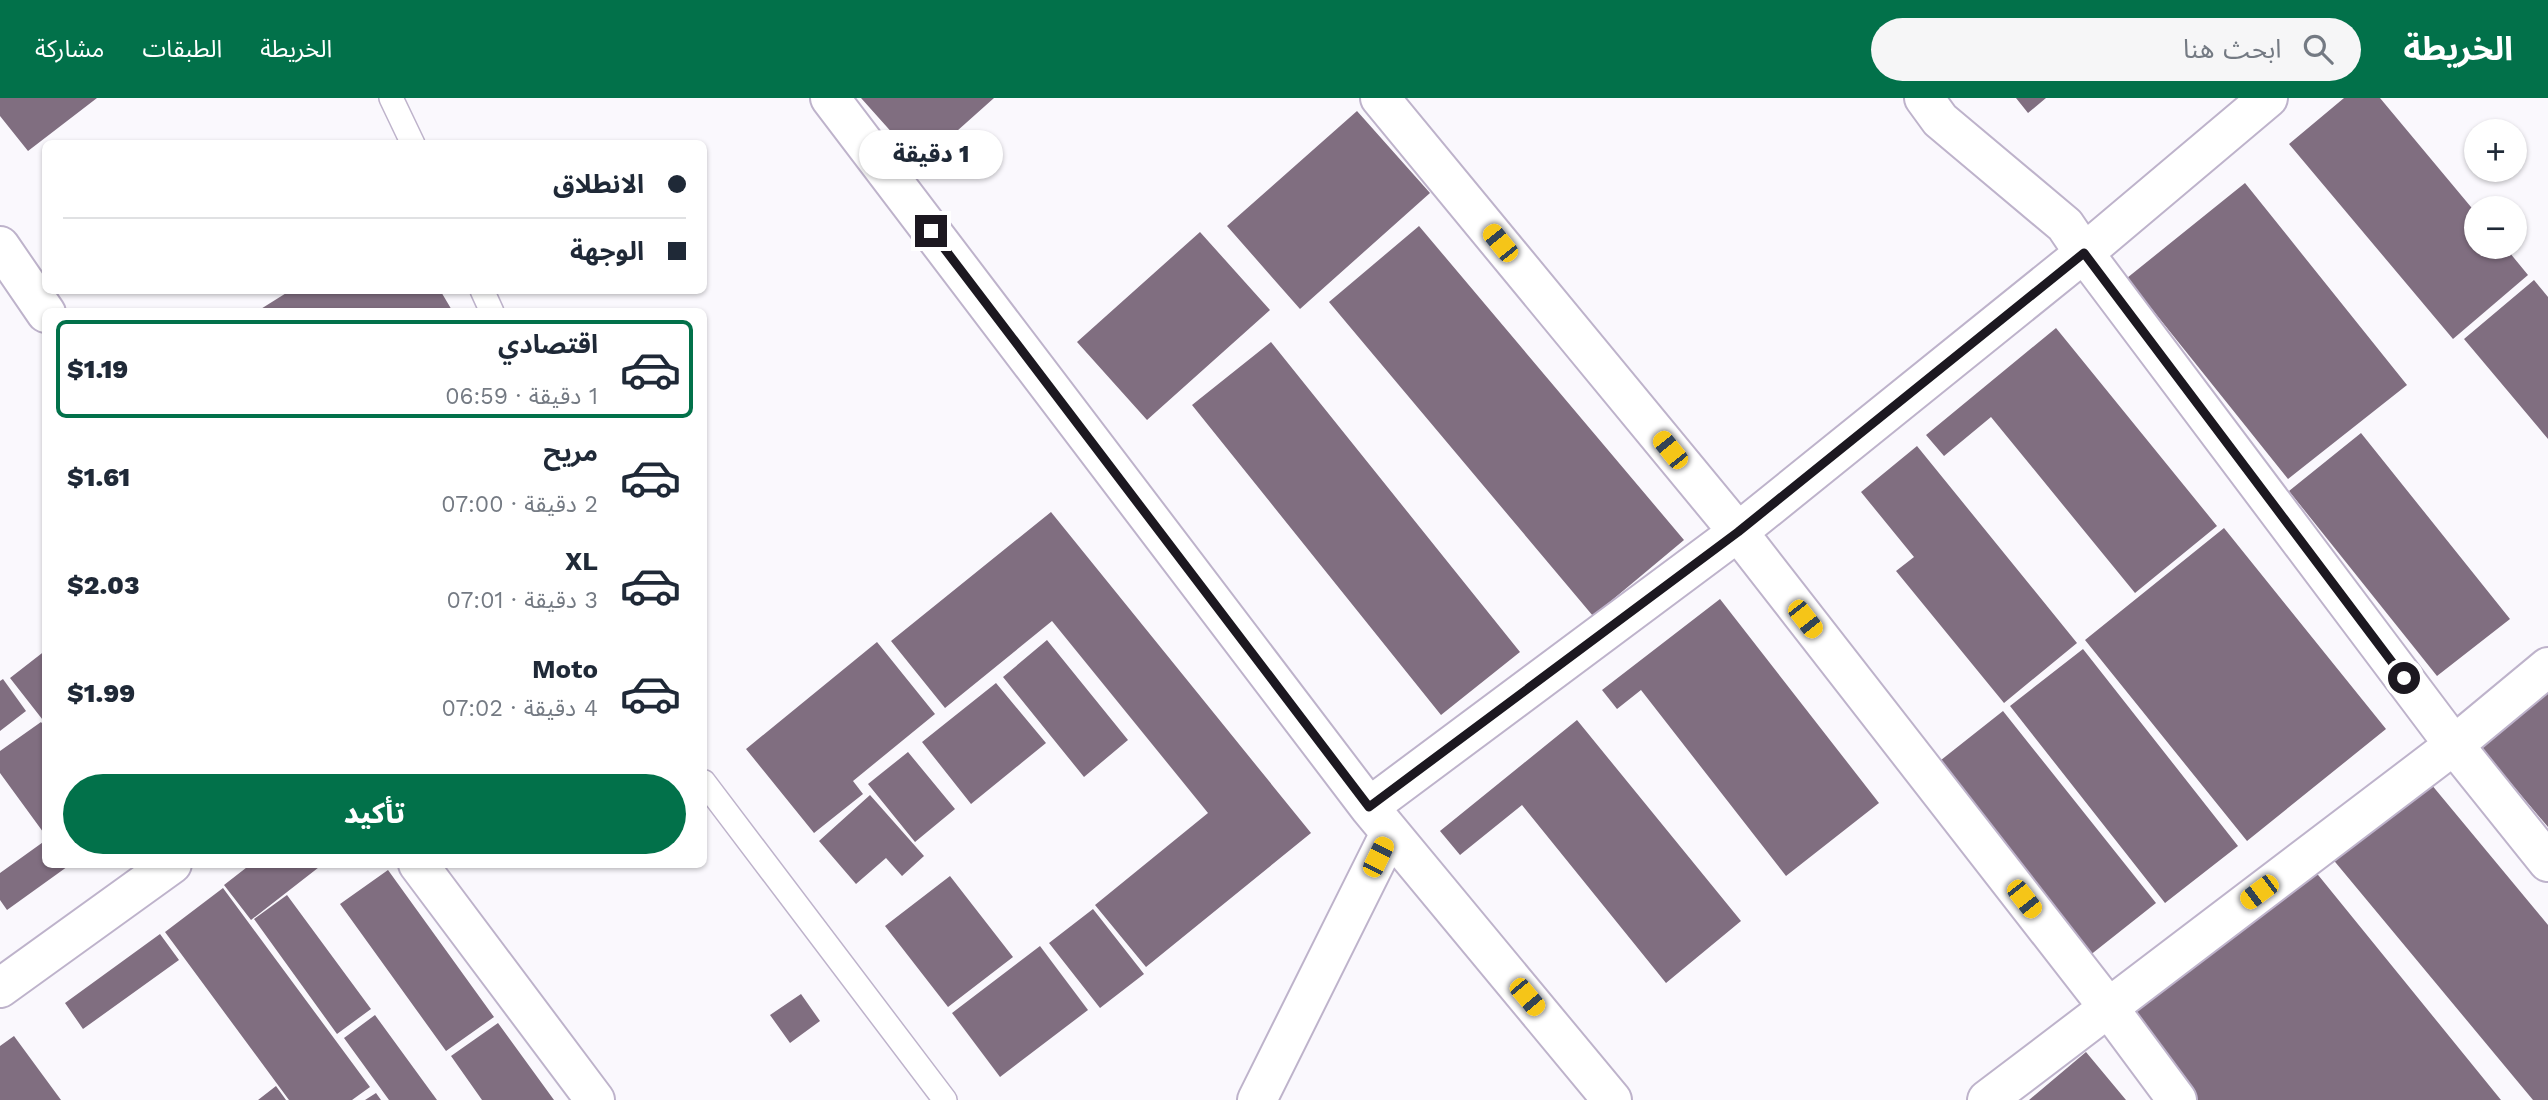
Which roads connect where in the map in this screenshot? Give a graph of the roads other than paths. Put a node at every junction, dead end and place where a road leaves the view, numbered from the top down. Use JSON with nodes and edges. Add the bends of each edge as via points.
{"nodes":[{"id":1,"x":391,"y":98,"type":"edge"},
{"id":2,"x":830,"y":98,"type":"edge"},
{"id":3,"x":1380,"y":98,"type":"edge"},
{"id":4,"x":1924,"y":98,"type":"edge"},
{"id":5,"x":2268,"y":98,"type":"edge"},
{"id":6,"x":410,"y":140,"type":"edge"},
{"id":7,"x":0,"y":246,"type":"edge"},
{"id":8,"x":2084,"y":253,"type":"junction"},
{"id":9,"x":43,"y":308,"type":"edge"},
{"id":10,"x":1738,"y":532,"type":"junction"},
{"id":11,"x":2548,"y":667,"type":"edge"},
{"id":12,"x":2454,"y":745,"type":"junction"},
{"id":13,"x":707,"y":786,"type":"edge"},
{"id":14,"x":1380,"y":820,"type":"junction"},
{"id":15,"x":2548,"y":862,"type":"edge"},
{"id":16,"x":166,"y":868,"type":"edge"},
{"id":17,"x":421,"y":868,"type":"edge"},
{"id":18,"x":0,"y":988,"type":"edge"},
{"id":19,"x":2108,"y":1007,"type":"junction"},
{"id":20,"x":595,"y":1100,"type":"edge"},
{"id":21,"x":945,"y":1100,"type":"edge"},
{"id":22,"x":1257,"y":1100,"type":"edge"},
{"id":23,"x":1612,"y":1100,"type":"edge"},
{"id":24,"x":1987,"y":1100,"type":"edge"},
{"id":25,"x":2177,"y":1100,"type":"edge"}],
"edges":[{"from":1,"to":6,"type":"lane"},
{"from":2,"to":14,"type":"street"},
{"from":3,"to":10,"type":"street"},
{"from":4,"to":8,"type":"street","via":[[1940,120],[2065,225]]},
{"from":5,"to":8,"type":"street"},
{"from":7,"to":9,"type":"street"},
{"from":8,"to":10,"type":"street"},
{"from":8,"to":12,"type":"street"},
{"from":10,"to":14,"type":"street"},
{"from":10,"to":19,"type":"street"},
{"from":11,"to":12,"type":"street"},
{"from":12,"to":15,"type":"street"},
{"from":12,"to":19,"type":"street"},
{"from":13,"to":21,"type":"lane"},
{"from":14,"to":22,"type":"street"},
{"from":14,"to":23,"type":"street"},
{"from":16,"to":18,"type":"street"},
{"from":17,"to":20,"type":"street"},
{"from":19,"to":24,"type":"street"},
{"from":19,"to":25,"type":"street"}]}
